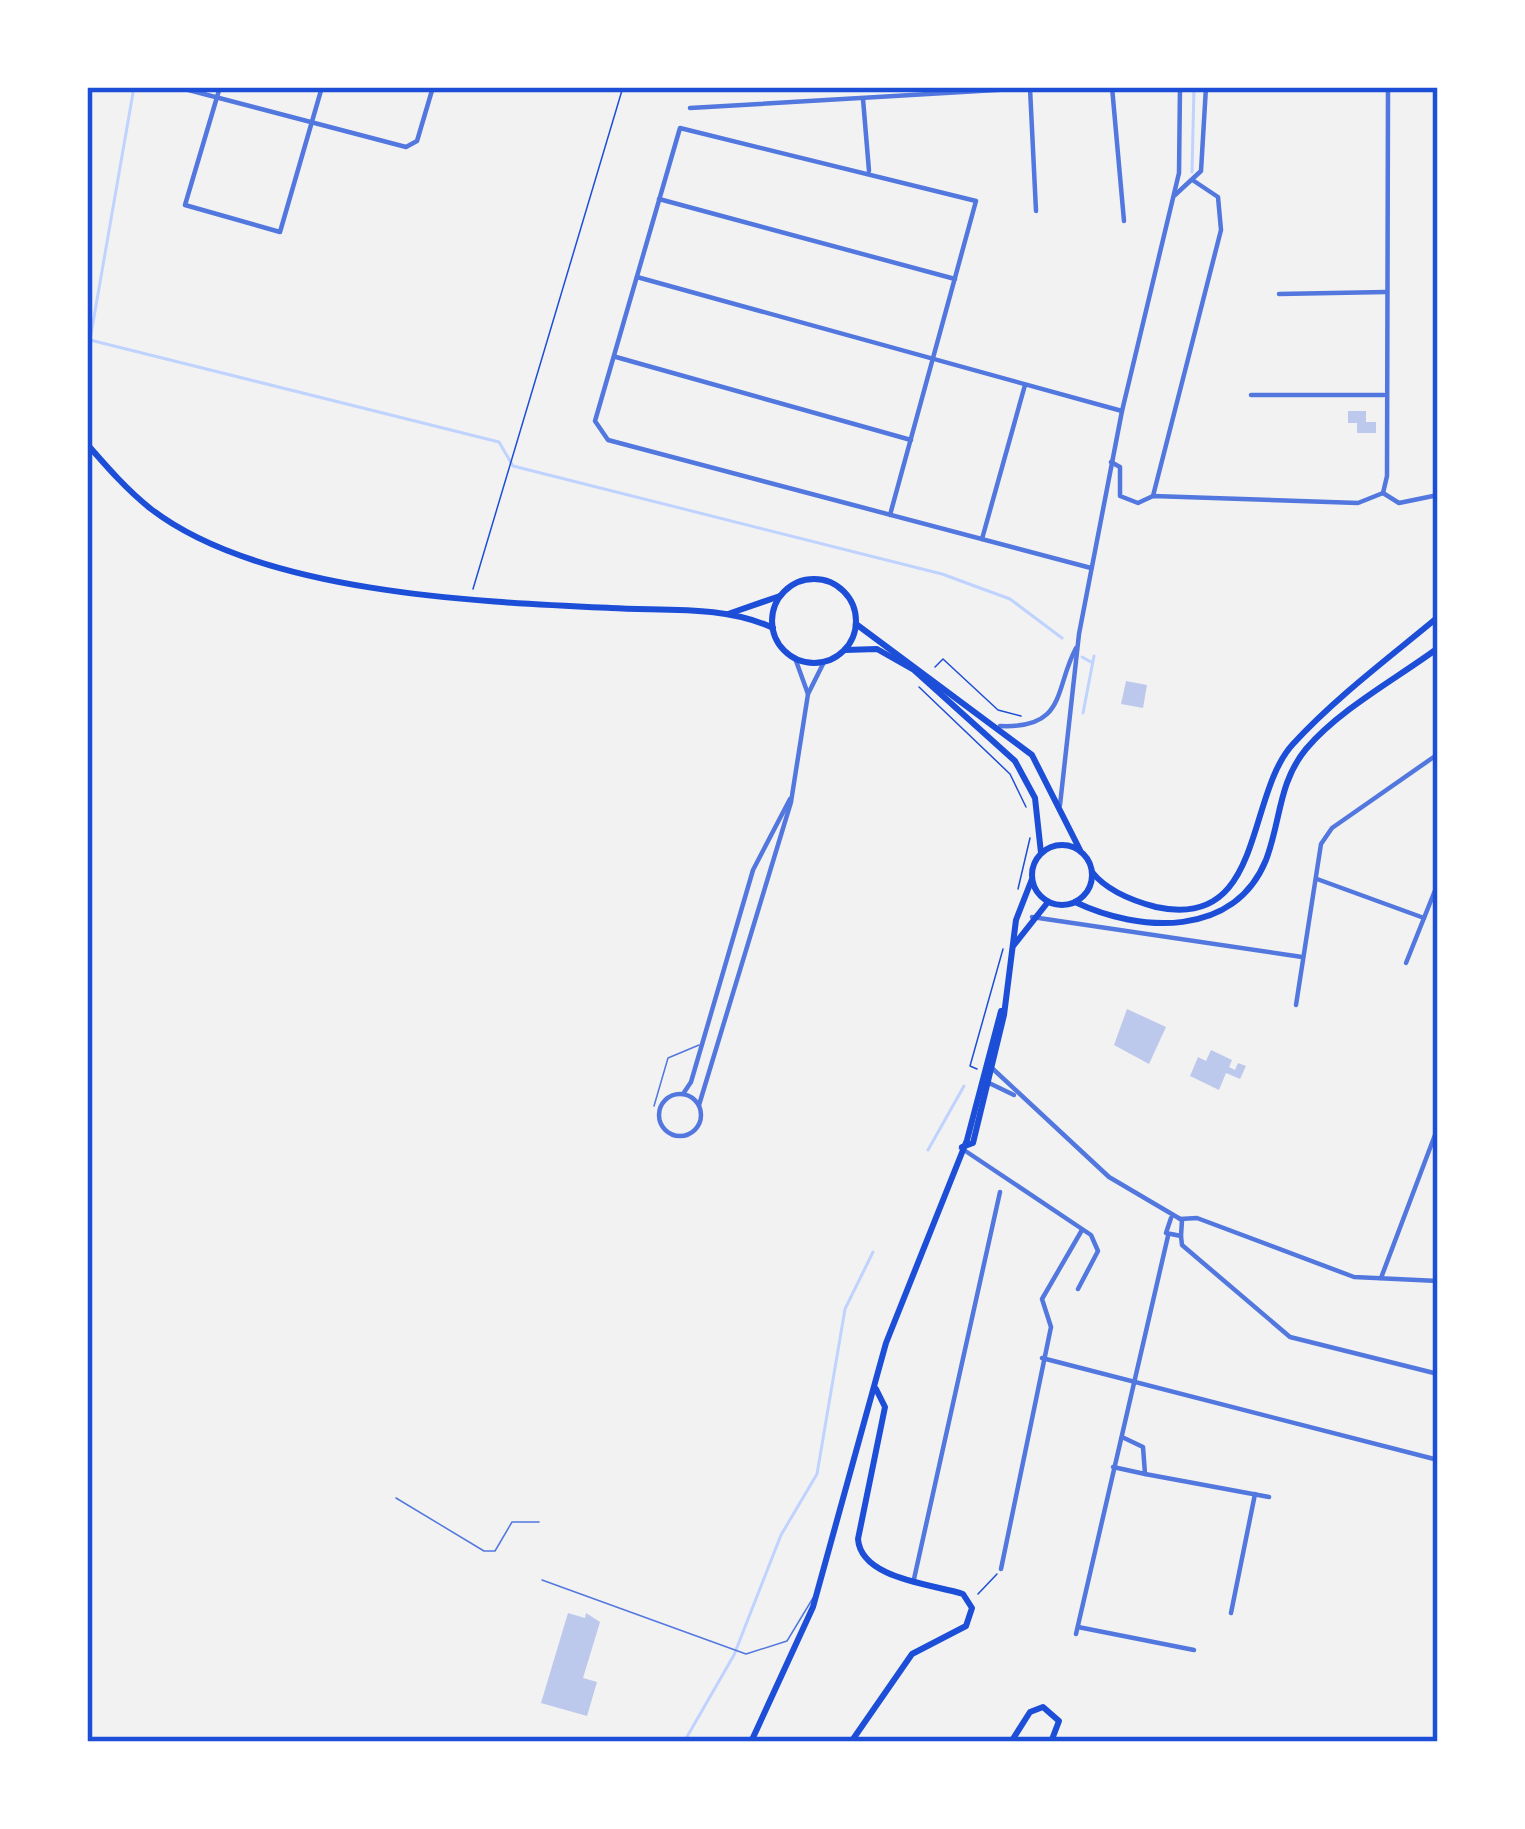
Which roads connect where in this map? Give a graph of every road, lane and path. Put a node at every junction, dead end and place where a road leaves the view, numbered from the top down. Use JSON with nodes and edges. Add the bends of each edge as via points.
{"nodes":[{"id":1,"x":177,"y":87,"type":"edge"},
{"id":2,"x":220,"y":87,"type":"edge"},
{"id":3,"x":322,"y":87,"type":"edge"},
{"id":4,"x":433,"y":87,"type":"edge"},
{"id":5,"x":623,"y":87,"type":"edge"},
{"id":6,"x":1050,"y":87,"type":"edge"},
{"id":7,"x":1112,"y":87,"type":"edge"},
{"id":8,"x":1180,"y":87,"type":"edge"},
{"id":9,"x":1206,"y":87,"type":"edge"},
{"id":10,"x":1388,"y":87,"type":"edge"},
{"id":11,"x":1030,"y":88,"type":"edge"},
{"id":12,"x":217,"y":98,"type":"junction"},
{"id":13,"x":863,"y":98,"type":"junction"},
{"id":14,"x":690,"y":108,"type":"dead end"},
{"id":15,"x":312,"y":123,"type":"junction"},
{"id":16,"x":869,"y":171,"type":"junction"},
{"id":17,"x":1194,"y":181,"type":"junction"},
{"id":18,"x":1175,"y":194,"type":"junction"},
{"id":19,"x":659,"y":199,"type":"junction"},
{"id":20,"x":1036,"y":211,"type":"dead end"},
{"id":21,"x":1124,"y":221,"type":"dead end"},
{"id":22,"x":637,"y":277,"type":"junction"},
{"id":23,"x":956,"y":279,"type":"junction"},
{"id":24,"x":1386,"y":292,"type":"junction"},
{"id":25,"x":1279,"y":294,"type":"dead end"},
{"id":26,"x":616,"y":357,"type":"junction"},
{"id":27,"x":934,"y":360,"type":"junction"},
{"id":28,"x":1025,"y":385,"type":"junction"},
{"id":29,"x":1251,"y":394,"type":"dead end"},
{"id":30,"x":1386,"y":395,"type":"junction"},
{"id":31,"x":1122,"y":411,"type":"junction"},
{"id":32,"x":912,"y":441,"type":"junction"},
{"id":33,"x":87,"y":444,"type":"edge"},
{"id":34,"x":1112,"y":462,"type":"junction"},
{"id":35,"x":1382,"y":493,"type":"junction"},
{"id":36,"x":1438,"y":495,"type":"edge"},
{"id":37,"x":1154,"y":496,"type":"junction"},
{"id":38,"x":890,"y":515,"type":"junction"},
{"id":39,"x":982,"y":539,"type":"junction"},
{"id":40,"x":1091,"y":568,"type":"junction"},
{"id":41,"x":780,"y":596,"type":"junction"},
{"id":42,"x":470,"y":601,"type":"junction"},
{"id":43,"x":728,"y":614,"type":"junction"},
{"id":44,"x":1438,"y":617,"type":"edge"},
{"id":45,"x":856,"y":624,"type":"junction"},
{"id":46,"x":772,"y":628,"type":"junction"},
{"id":47,"x":1076,"y":648,"type":"junction"},
{"id":48,"x":1438,"y":648,"type":"edge"},
{"id":49,"x":845,"y":650,"type":"junction"},
{"id":50,"x":795,"y":658,"type":"junction"},
{"id":51,"x":824,"y":662,"type":"junction"},
{"id":52,"x":935,"y":667,"type":"dead end"},
{"id":53,"x":922,"y":684,"type":"dead end"},
{"id":54,"x":808,"y":694,"type":"junction"},
{"id":55,"x":1024,"y":716,"type":"dead end"},
{"id":56,"x":1000,"y":726,"type":"junction"},
{"id":57,"x":1438,"y":754,"type":"edge"},
{"id":58,"x":790,"y":800,"type":"junction"},
{"id":59,"x":1060,"y":806,"type":"junction"},
{"id":60,"x":1029,"y":815,"type":"dead end"},
{"id":61,"x":1030,"y":836,"type":"dead end"},
{"id":62,"x":1080,"y":850,"type":"junction"},
{"id":63,"x":1041,"y":853,"type":"junction"},
{"id":64,"x":1092,"y":872,"type":"junction"},
{"id":65,"x":1032,"y":879,"type":"junction"},
{"id":66,"x":1317,"y":879,"type":"junction"},
{"id":67,"x":1438,"y":884,"type":"edge"},
{"id":68,"x":1016,"y":897,"type":"dead end"},
{"id":69,"x":1048,"y":902,"type":"junction"},
{"id":70,"x":1075,"y":902,"type":"junction"},
{"id":71,"x":1032,"y":917,"type":"junction"},
{"id":72,"x":1424,"y":918,"type":"junction"},
{"id":73,"x":1007,"y":935,"type":"dead end"},
{"id":74,"x":1009,"y":953,"type":"junction"},
{"id":75,"x":1302,"y":957,"type":"junction"},
{"id":76,"x":1406,"y":963,"type":"dead end"},
{"id":77,"x":1296,"y":1005,"type":"dead end"},
{"id":78,"x":1001,"y":1011,"type":"junction"},
{"id":79,"x":702,"y":1044,"type":"junction"},
{"id":80,"x":970,"y":1066,"type":"dead end"},
{"id":81,"x":991,"y":1067,"type":"junction"},
{"id":82,"x":983,"y":1081,"type":"junction"},
{"id":83,"x":683,"y":1094,"type":"junction"},
{"id":84,"x":1014,"y":1095,"type":"junction"},
{"id":85,"x":699,"y":1105,"type":"junction"},
{"id":86,"x":654,"y":1106,"type":"dead end"},
{"id":87,"x":1438,"y":1127,"type":"edge"},
{"id":88,"x":961,"y":1148,"type":"junction"},
{"id":89,"x":1000,"y":1192,"type":"dead end"},
{"id":90,"x":1171,"y":1218,"type":"junction"},
{"id":91,"x":1180,"y":1219,"type":"junction"},
{"id":92,"x":1082,"y":1230,"type":"junction"},
{"id":93,"x":1168,"y":1236,"type":"junction"},
{"id":94,"x":1181,"y":1236,"type":"junction"},
{"id":95,"x":1381,"y":1278,"type":"junction"},
{"id":96,"x":1438,"y":1281,"type":"edge"},
{"id":97,"x":1078,"y":1289,"type":"dead end"},
{"id":98,"x":1042,"y":1358,"type":"junction"},
{"id":99,"x":1438,"y":1374,"type":"edge"},
{"id":100,"x":1131,"y":1381,"type":"junction"},
{"id":101,"x":876,"y":1389,"type":"junction"},
{"id":102,"x":1120,"y":1436,"type":"junction"},
{"id":103,"x":1438,"y":1460,"type":"edge"},
{"id":104,"x":1113,"y":1467,"type":"junction"},
{"id":105,"x":1145,"y":1474,"type":"junction"},
{"id":106,"x":1255,"y":1494,"type":"junction"},
{"id":107,"x":1269,"y":1497,"type":"dead end"},
{"id":108,"x":396,"y":1498,"type":"dead end"},
{"id":109,"x":539,"y":1522,"type":"dead end"},
{"id":110,"x":1000,"y":1569,"type":"joint"},
{"id":111,"x":914,"y":1579,"type":"junction"},
{"id":112,"x":542,"y":1580,"type":"dead end"},
{"id":113,"x":816,"y":1597,"type":"junction"},
{"id":114,"x":969,"y":1599,"type":"junction"},
{"id":115,"x":1231,"y":1613,"type":"dead end"},
{"id":116,"x":1194,"y":1650,"type":"dead end"},
{"id":117,"x":751,"y":1742,"type":"edge"},
{"id":118,"x":851,"y":1742,"type":"edge"},
{"id":119,"x":1011,"y":1742,"type":"edge"},
{"id":120,"x":1051,"y":1742,"type":"edge"}],
"edges":[{"from":1,"to":12,"type":"street"},
{"from":2,"to":12,"type":"street"},
{"from":3,"to":15,"type":"street"},
{"from":4,"to":15,"type":"street","via":[[412,147]]},
{"from":5,"to":42,"type":"path"},
{"from":6,"to":11,"type":"street"},
{"from":7,"to":21,"type":"street"},
{"from":8,"to":18,"type":"street"},
{"from":9,"to":17,"type":"street"},
{"from":10,"to":24,"type":"street"},
{"from":11,"to":13,"type":"street"},
{"from":11,"to":20,"type":"street"},
{"from":12,"to":15,"type":"street"},
{"from":12,"to":15,"type":"street","via":[[185,205],[280,232]]},
{"from":13,"to":14,"type":"street"},
{"from":13,"to":16,"type":"street"},
{"from":16,"to":19,"type":"street","via":[[680,128]]},
{"from":16,"to":23,"type":"street","via":[[976,201]]},
{"from":17,"to":18,"type":"street"},
{"from":17,"to":37,"type":"street","via":[[1218,197],[1221,230]]},
{"from":18,"to":31,"type":"street"},
{"from":19,"to":22,"type":"street"},
{"from":19,"to":23,"type":"street"},
{"from":22,"to":26,"type":"street"},
{"from":22,"to":27,"type":"street"},
{"from":23,"to":27,"type":"street"},
{"from":24,"to":25,"type":"street"},
{"from":24,"to":30,"type":"street"},
{"from":26,"to":32,"type":"street"},
{"from":26,"to":38,"type":"street","via":[[598,434]]},
{"from":27,"to":28,"type":"street"},
{"from":27,"to":32,"type":"street"},
{"from":28,"to":31,"type":"street"},
{"from":28,"to":39,"type":"street"},
{"from":29,"to":30,"type":"street"},
{"from":30,"to":35,"type":"street"},
{"from":31,"to":34,"type":"street"},
{"from":32,"to":38,"type":"street"},
{"from":33,"to":42,"type":"main road","via":[[154,511],[207,542],[321,576]]},
{"from":34,"to":37,"type":"street","via":[[1120,467],[1122,499]]},
{"from":34,"to":40,"type":"street"},
{"from":35,"to":36,"type":"street","via":[[1399,503]]},
{"from":35,"to":37,"type":"street","via":[[1358,503]]},
{"from":38,"to":39,"type":"street"},
{"from":39,"to":40,"type":"street"},
{"from":40,"to":47,"type":"street"},
{"from":41,"to":43,"type":"main road"},
{"from":41,"to":45,"type":"main road","via":[[802,581],[829,581],[850,598]]},
{"from":41,"to":46,"type":"main road"},
{"from":42,"to":43,"type":"main road"},
{"from":43,"to":46,"type":"main road"},
{"from":44,"to":64,"type":"main road","via":[[1293,744],[1263,795],[1249,859],[1222,892],[1186,908],[1162,908],[1113,890]]},
{"from":45,"to":49,"type":"main road"},
{"from":45,"to":56,"type":"main road"},
{"from":46,"to":50,"type":"main road"},
{"from":47,"to":56,"type":"street","via":[[1051,711]]},
{"from":47,"to":59,"type":"street"},
{"from":48,"to":70,"type":"main road","via":[[1308,747],[1280,796],[1268,855],[1238,901],[1187,924]]},
{"from":49,"to":51,"type":"main road"},
{"from":49,"to":63,"type":"main road","via":[[877,650],[914,670],[1015,761],[1035,798]]},
{"from":50,"to":51,"type":"main road"},
{"from":50,"to":54,"type":"street"},
{"from":51,"to":54,"type":"street"},
{"from":52,"to":55,"type":"path","via":[[943,659],[998,710]]},
{"from":53,"to":60,"type":"path","via":[[917,690],[1010,774]]},
{"from":54,"to":58,"type":"street"},
{"from":56,"to":59,"type":"main road","via":[[1042,766]]},
{"from":57,"to":66,"type":"street","via":[[1332,828]]},
{"from":58,"to":79,"type":"street","via":[[753,870]]},
{"from":58,"to":85,"type":"street"},
{"from":59,"to":62,"type":"main road"},
{"from":61,"to":68,"type":"path"},
{"from":62,"to":63,"type":"main road","via":[[1060,844]]},
{"from":62,"to":64,"type":"main road"},
{"from":63,"to":65,"type":"main road"},
{"from":64,"to":70,"type":"main road"},
{"from":65,"to":69,"type":"main road"},
{"from":65,"to":74,"type":"main road"},
{"from":66,"to":72,"type":"street"},
{"from":66,"to":75,"type":"street"},
{"from":67,"to":72,"type":"street"},
{"from":69,"to":70,"type":"main road"},
{"from":69,"to":71,"type":"main road"},
{"from":71,"to":74,"type":"main road"},
{"from":71,"to":75,"type":"street"},
{"from":72,"to":76,"type":"street"},
{"from":73,"to":80,"type":"path"},
{"from":74,"to":78,"type":"main road"},
{"from":75,"to":77,"type":"street"},
{"from":78,"to":81,"type":"main road"},
{"from":78,"to":82,"type":"main road"},
{"from":79,"to":83,"type":"street"},
{"from":79,"to":86,"type":"lane","via":[[668,1058]]},
{"from":81,"to":82,"type":"main road"},
{"from":81,"to":84,"type":"street"},
{"from":82,"to":84,"type":"street"},
{"from":82,"to":88,"type":"main road","via":[[973,1143]]},
{"from":83,"to":85,"type":"street"},
{"from":83,"to":85,"type":"street","via":[[660,1108],[669,1134],[695,1131]]},
{"from":84,"to":90,"type":"street"},
{"from":87,"to":95,"type":"street"},
{"from":88,"to":92,"type":"street"},
{"from":88,"to":101,"type":"main road"},
{"from":89,"to":111,"type":"street"},
{"from":90,"to":91,"type":"street"},
{"from":90,"to":93,"type":"street"},
{"from":91,"to":94,"type":"street"},
{"from":91,"to":95,"type":"street","via":[[1197,1218],[1326,1269]]},
{"from":92,"to":97,"type":"street","via":[[1098,1251]]},
{"from":92,"to":98,"type":"street","via":[[1042,1300],[1051,1327]]},
{"from":93,"to":94,"type":"street"},
{"from":93,"to":100,"type":"street"},
{"from":94,"to":99,"type":"street","via":[[1181,1245],[1289,1336]]},
{"from":95,"to":96,"type":"street"},
{"from":98,"to":100,"type":"street"},
{"from":98,"to":110,"type":"street"},
{"from":100,"to":102,"type":"street"},
{"from":100,"to":103,"type":"street"},
{"from":101,"to":111,"type":"main road","via":[[884,1418],[859,1549],[876,1568]]},
{"from":101,"to":113,"type":"main road"},
{"from":102,"to":104,"type":"street"},
{"from":102,"to":105,"type":"street","via":[[1143,1447]]},
{"from":104,"to":105,"type":"street"},
{"from":104,"to":116,"type":"street","via":[[1077,1630]]},
{"from":105,"to":106,"type":"street"},
{"from":106,"to":107,"type":"street"},
{"from":106,"to":115,"type":"street"},
{"from":108,"to":109,"type":"lane","via":[[484,1551],[495,1551],[512,1522]]},
{"from":110,"to":114,"type":"path"},
{"from":111,"to":114,"type":"main road"},
{"from":112,"to":113,"type":"lane","via":[[742,1652],[788,1641]]},
{"from":113,"to":117,"type":"main road"},
{"from":114,"to":118,"type":"main road","via":[[966,1626],[912,1654]]},
{"from":119,"to":120,"type":"main road","via":[[1039,1707],[1058,1716]]}]}
